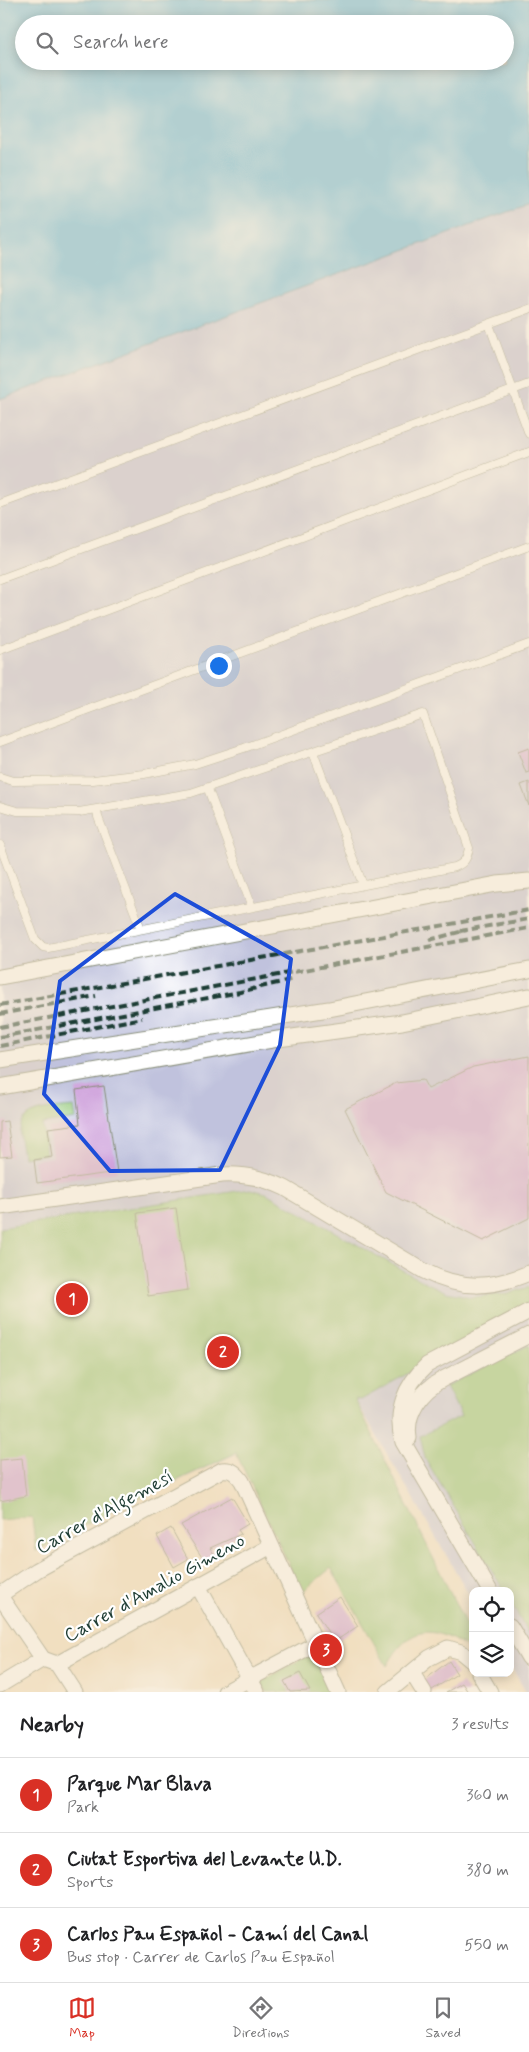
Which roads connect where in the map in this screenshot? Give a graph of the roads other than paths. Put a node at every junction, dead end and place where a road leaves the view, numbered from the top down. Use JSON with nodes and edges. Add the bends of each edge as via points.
{"nodes":[{"id":1,"x":529,"y":309,"type":"edge"},
{"id":2,"x":489,"y":324,"type":"junction"},
{"id":3,"x":529,"y":384,"type":"edge"},
{"id":4,"x":513,"y":390,"type":"junction"},
{"id":5,"x":529,"y":434,"type":"edge"},
{"id":6,"x":529,"y":452,"type":"edge"},
{"id":7,"x":0,"y":504,"type":"edge"},
{"id":8,"x":529,"y":546,"type":"edge"},
{"id":9,"x":0,"y":579,"type":"edge"},
{"id":10,"x":529,"y":644,"type":"edge"},
{"id":11,"x":0,"y":650,"type":"edge"},
{"id":12,"x":0,"y":742,"type":"edge"},
{"id":13,"x":313,"y":752,"type":"junction"},
{"id":14,"x":0,"y":777,"type":"edge"},
{"id":15,"x":208,"y":789,"type":"junction"},
{"id":16,"x":0,"y":806,"type":"edge"},
{"id":17,"x":97,"y":810,"type":"junction"},
{"id":18,"x":0,"y":845,"type":"edge"},
{"id":19,"x":529,"y":881,"type":"edge"},
{"id":20,"x":363,"y":885,"type":"junction"},
{"id":21,"x":252,"y":907,"type":"junction"},
{"id":22,"x":141,"y":930,"type":"junction"},
{"id":23,"x":529,"y":970,"type":"edge"},
{"id":24,"x":0,"y":977,"type":"edge"},
{"id":25,"x":529,"y":996,"type":"edge"},
{"id":26,"x":0,"y":1060,"type":"edge"},
{"id":27,"x":0,"y":1087,"type":"edge"},
{"id":28,"x":0,"y":1207,"type":"edge"},
{"id":29,"x":529,"y":1273,"type":"edge"},
{"id":30,"x":529,"y":1311,"type":"edge"},
{"id":31,"x":529,"y":1335,"type":"edge"},
{"id":32,"x":421,"y":1475,"type":"junction"},
{"id":33,"x":271,"y":1546,"type":"junction"},
{"id":34,"x":198,"y":1586,"type":"junction"},
{"id":35,"x":488,"y":1587,"type":"edge"},
{"id":36,"x":0,"y":1595,"type":"edge"},
{"id":37,"x":514,"y":1632,"type":"edge"},
{"id":38,"x":315,"y":1644,"type":"junction"},
{"id":39,"x":529,"y":1658,"type":"edge"},
{"id":40,"x":469,"y":1659,"type":"edge"},
{"id":41,"x":50,"y":1662,"type":"junction"},
{"id":42,"x":412,"y":1673,"type":"junction"},
{"id":43,"x":481,"y":1677,"type":"edge"},
{"id":44,"x":250,"y":1679,"type":"junction"},
{"id":45,"x":0,"y":1685,"type":"edge"},
{"id":46,"x":486,"y":1691,"type":"edge"},
{"id":47,"x":75,"y":1692,"type":"edge"},
{"id":48,"x":225,"y":1692,"type":"edge"},
{"id":49,"x":257,"y":1692,"type":"edge"},
{"id":50,"x":338,"y":1692,"type":"edge"},
{"id":51,"x":388,"y":1692,"type":"edge"},
{"id":52,"x":424,"y":1692,"type":"edge"}],
"edges":[{"from":1,"to":2,"type":"lane"},
{"from":2,"to":4,"type":"lane"},
{"from":2,"to":7,"type":"lane"},
{"from":3,"to":4,"type":"lane"},
{"from":4,"to":5,"type":"lane"},
{"from":4,"to":9,"type":"lane"},
{"from":6,"to":11,"type":"lane"},
{"from":8,"to":12,"type":"lane"},
{"from":10,"to":14,"type":"lane","via":[[195,764],[93,780],[13,782]]},
{"from":13,"to":15,"type":"lane"},
{"from":13,"to":20,"type":"lane"},
{"from":13,"to":20,"type":"lane","via":[[423,714],[468,848],[467,858],[455,867]]},
{"from":15,"to":17,"type":"lane"},
{"from":15,"to":21,"type":"lane"},
{"from":16,"to":17,"type":"lane","via":[[17,811]]},
{"from":17,"to":22,"type":"lane"},
{"from":18,"to":22,"type":"lane","via":[[35,939],[43,947]]},
{"from":19,"to":24,"type":"street"},
{"from":20,"to":21,"type":"lane"},
{"from":21,"to":22,"type":"lane"},
{"from":23,"to":26,"type":"street","via":[[329,1009]]},
{"from":25,"to":27,"type":"street","via":[[402,1022],[269,1040]]},
{"from":28,"to":29,"type":"street","via":[[222,1175],[244,1175],[285,1188],[424,1271],[447,1281],[492,1285]]},
{"from":30,"to":32,"type":"street","via":[[435,1359],[413,1380],[403,1399],[399,1430]]},
{"from":31,"to":32,"type":"street","via":[[437,1382],[419,1398],[410,1417],[408,1433]]},
{"from":32,"to":35,"type":"street"},
{"from":33,"to":34,"type":"street","name":"Carrer d'Amalio Gimeno"},
{"from":33,"to":36,"type":"street","name":"Carrer d'Algemesí","via":[[242,1481],[230,1469],[222,1470],[62,1557]]},
{"from":33,"to":38,"type":"street"},
{"from":34,"to":41,"type":"street","name":"Carrer d'Amalio Gimeno"},
{"from":34,"to":44,"type":"street"},
{"from":36,"to":41,"type":"street"},
{"from":37,"to":39,"type":"street"},
{"from":38,"to":44,"type":"street"},
{"from":38,"to":50,"type":"street"},
{"from":40,"to":42,"type":"street","via":[[448,1648],[429,1658]]},
{"from":41,"to":45,"type":"street","name":"Carrer d'Amalio Gimeno"},
{"from":41,"to":47,"type":"street"},
{"from":42,"to":51,"type":"street"},
{"from":42,"to":52,"type":"street"},
{"from":43,"to":46,"type":"street"},
{"from":44,"to":48,"type":"street"},
{"from":44,"to":49,"type":"street"}]}
